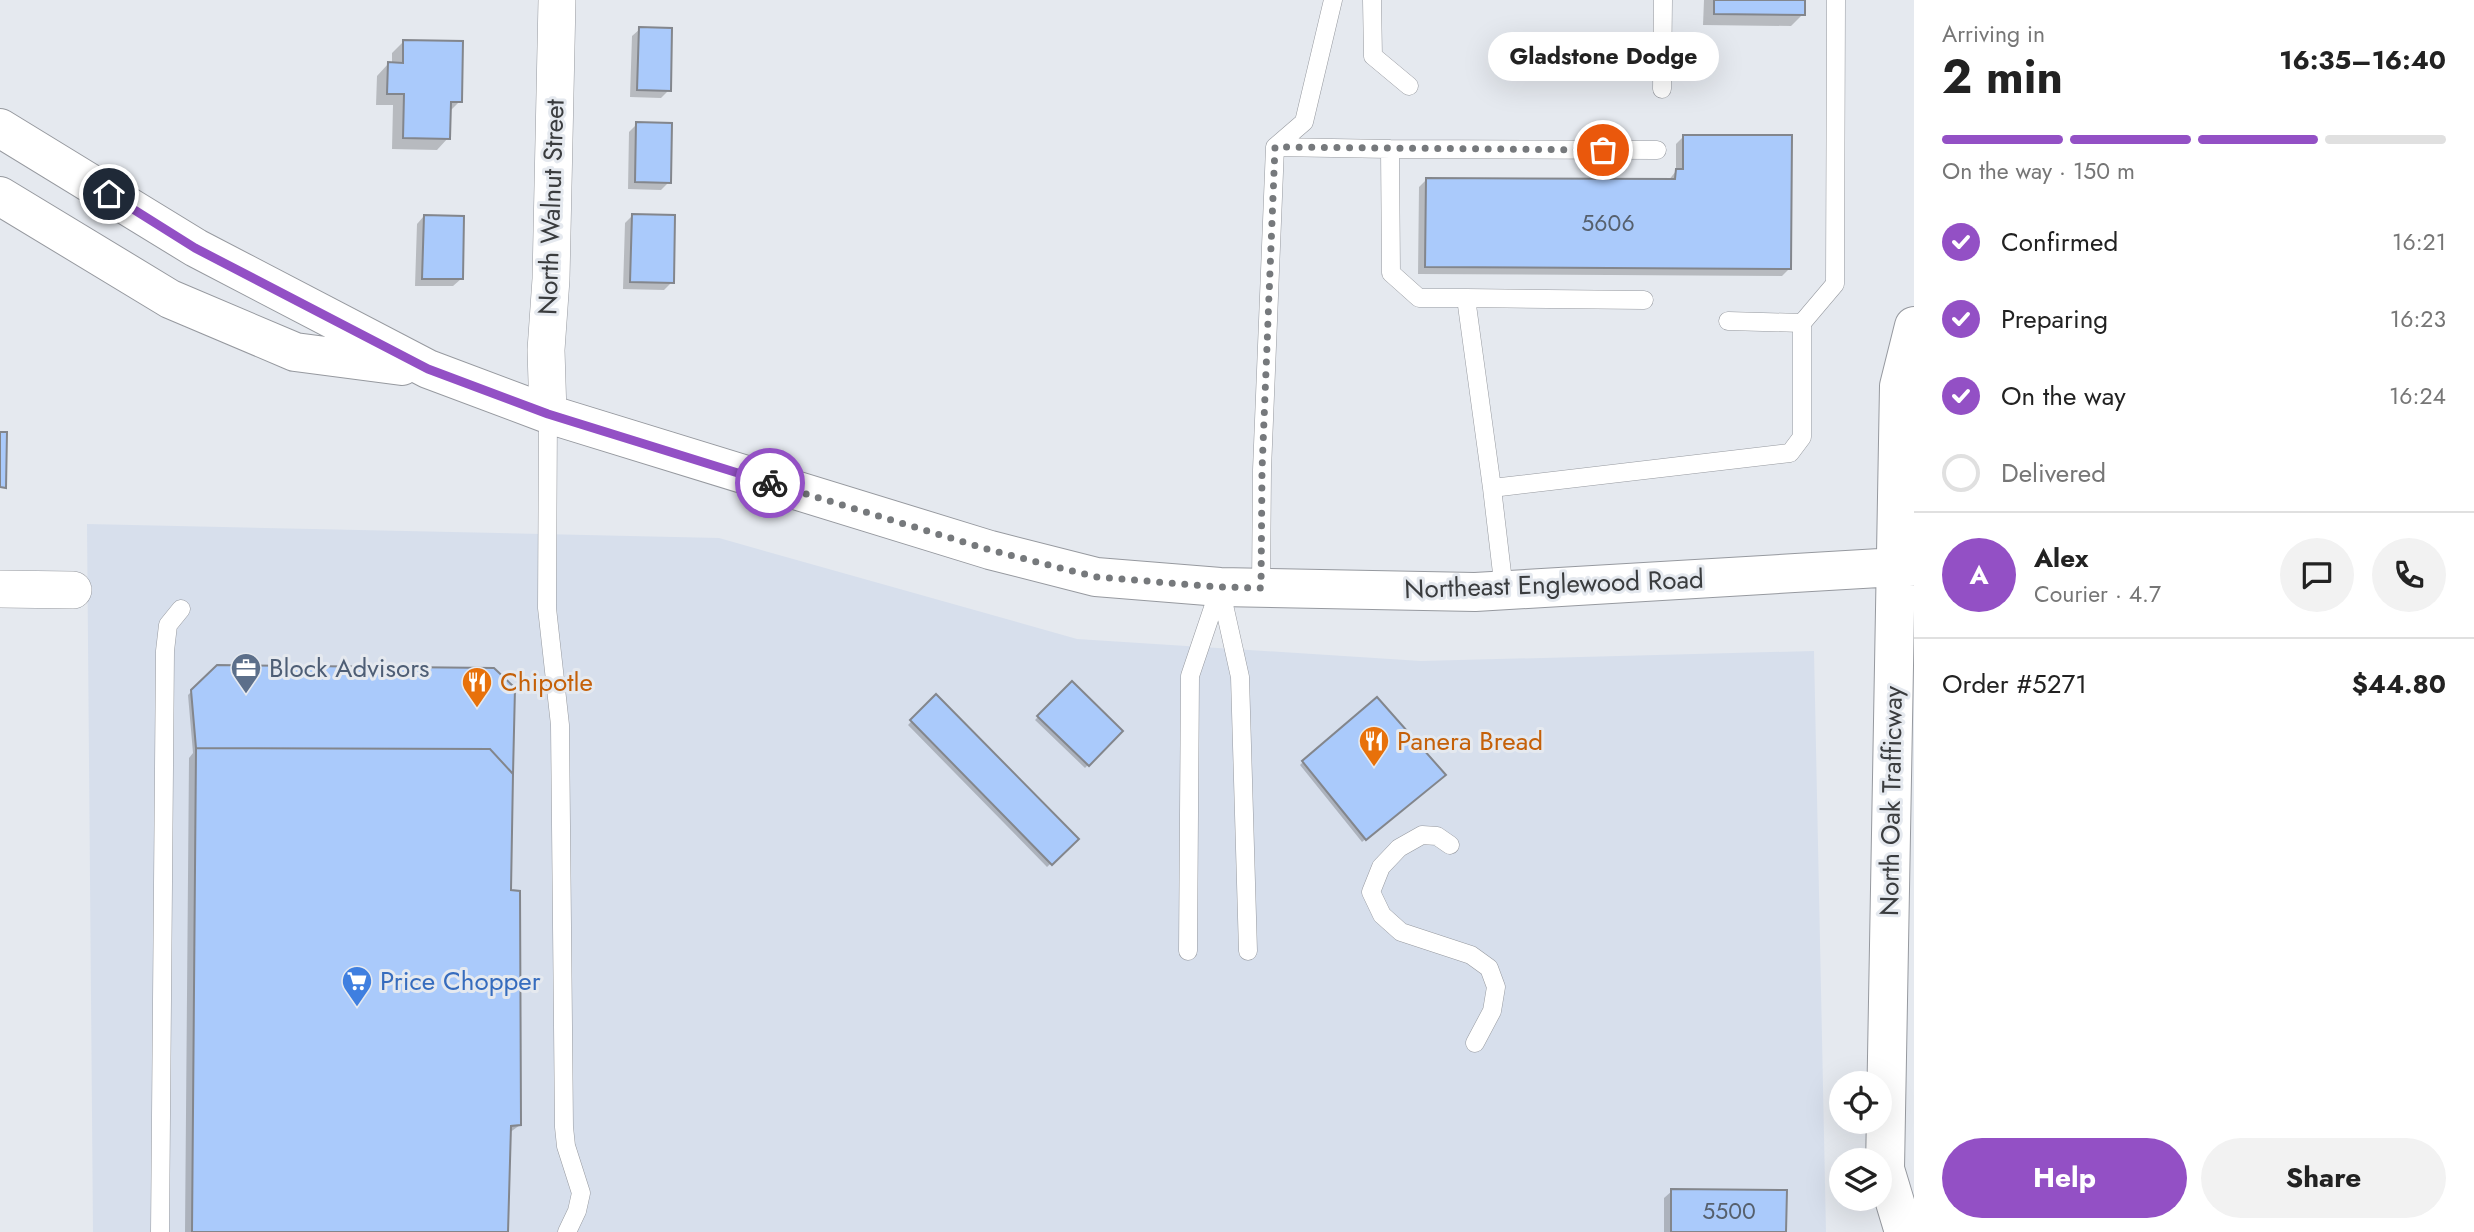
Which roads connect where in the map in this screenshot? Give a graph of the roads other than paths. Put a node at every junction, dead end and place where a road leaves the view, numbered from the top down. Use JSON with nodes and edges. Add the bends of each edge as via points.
{"nodes":[{"id":1,"x":557,"y":0,"type":"edge"},
{"id":2,"x":1333,"y":0,"type":"edge"},
{"id":3,"x":1372,"y":0,"type":"edge"},
{"id":4,"x":1663,"y":0,"type":"edge"},
{"id":5,"x":1836,"y":0,"type":"edge"},
{"id":6,"x":1409,"y":86,"type":"dead end"},
{"id":7,"x":1662,"y":89,"type":"dead end"},
{"id":8,"x":0,"y":128,"type":"edge"},
{"id":9,"x":1275,"y":147,"type":"junction"},
{"id":10,"x":1390,"y":149,"type":"junction"},
{"id":11,"x":1657,"y":150,"type":"dead end"},
{"id":12,"x":0,"y":196,"type":"edge"},
{"id":13,"x":1466,"y":298,"type":"junction"},
{"id":14,"x":1644,"y":300,"type":"dead end"},
{"id":15,"x":1728,"y":321,"type":"dead end"},
{"id":16,"x":1802,"y":323,"type":"junction"},
{"id":17,"x":1914,"y":326,"type":"edge"},
{"id":18,"x":428,"y":369,"type":"junction"},
{"id":19,"x":548,"y":414,"type":"junction"},
{"id":20,"x":1492,"y":488,"type":"junction"},
{"id":21,"x":1904,"y":566,"type":"edge"},
{"id":22,"x":1220,"y":587,"type":"junction"},
{"id":23,"x":1261,"y":588,"type":"junction"},
{"id":24,"x":0,"y":589,"type":"edge"},
{"id":25,"x":74,"y":590,"type":"dead end"},
{"id":26,"x":1504,"y":590,"type":"junction"},
{"id":27,"x":181,"y":609,"type":"dead end"},
{"id":28,"x":1450,"y":845,"type":"dead end"},
{"id":29,"x":1188,"y":951,"type":"dead end"},
{"id":30,"x":1248,"y":951,"type":"dead end"},
{"id":31,"x":1475,"y":1043,"type":"dead end"},
{"id":32,"x":160,"y":1232,"type":"edge"},
{"id":33,"x":567,"y":1232,"type":"edge"},
{"id":34,"x":1904,"y":1232,"type":"edge"}],
"edges":[{"from":1,"to":19,"type":"street","name":"North Walnut Street"},
{"from":2,"to":9,"type":"lane","via":[[1304,122]]},
{"from":3,"to":6,"type":"lane","via":[[1373,56]]},
{"from":4,"to":7,"type":"lane"},
{"from":5,"to":16,"type":"lane","via":[[1835,284]]},
{"from":8,"to":18,"type":"main road","name":"Northeast Englewood Road","via":[[195,248]]},
{"from":9,"to":10,"type":"lane"},
{"from":9,"to":23,"type":"lane"},
{"from":10,"to":11,"type":"lane"},
{"from":10,"to":13,"type":"lane","via":[[1391,273],[1419,298]]},
{"from":12,"to":18,"type":"main road","name":"Northeast Englewood Road","via":[[170,299],[295,352]]},
{"from":13,"to":14,"type":"lane"},
{"from":13,"to":20,"type":"lane"},
{"from":15,"to":16,"type":"lane"},
{"from":16,"to":20,"type":"lane","via":[[1802,437],[1790,453]]},
{"from":17,"to":21,"type":"main road","name":"North Oak Trafficway","via":[[1899,386]]},
{"from":18,"to":19,"type":"main road","name":"Northeast Englewood Road"},
{"from":19,"to":22,"type":"main road","name":"Northeast Englewood Road","via":[[990,550],[1096,577]]},
{"from":19,"to":33,"type":"lane","via":[[547,608],[560,725],[564,1127],[581,1193]]},
{"from":20,"to":26,"type":"lane"},
{"from":21,"to":26,"type":"main road","name":"Northeast Englewood Road"},
{"from":21,"to":34,"type":"main road","name":"North Oak Trafficway","via":[[1885,1169]]},
{"from":22,"to":23,"type":"main road","name":"Northeast Englewood Road"},
{"from":22,"to":29,"type":"lane","via":[[1190,676]]},
{"from":22,"to":30,"type":"lane","via":[[1240,677]]},
{"from":23,"to":26,"type":"main road","name":"Northeast Englewood Road"},
{"from":24,"to":25,"type":"street"},
{"from":27,"to":32,"type":"lane","via":[[168,625],[165,651]]},
{"from":28,"to":31,"type":"lane","via":[[1437,836],[1422,835],[1399,848],[1381,867],[1371,891],[1382,915],[1401,932],[1471,955],[1489,968],[1496,988],[1492,1011]]}]}
